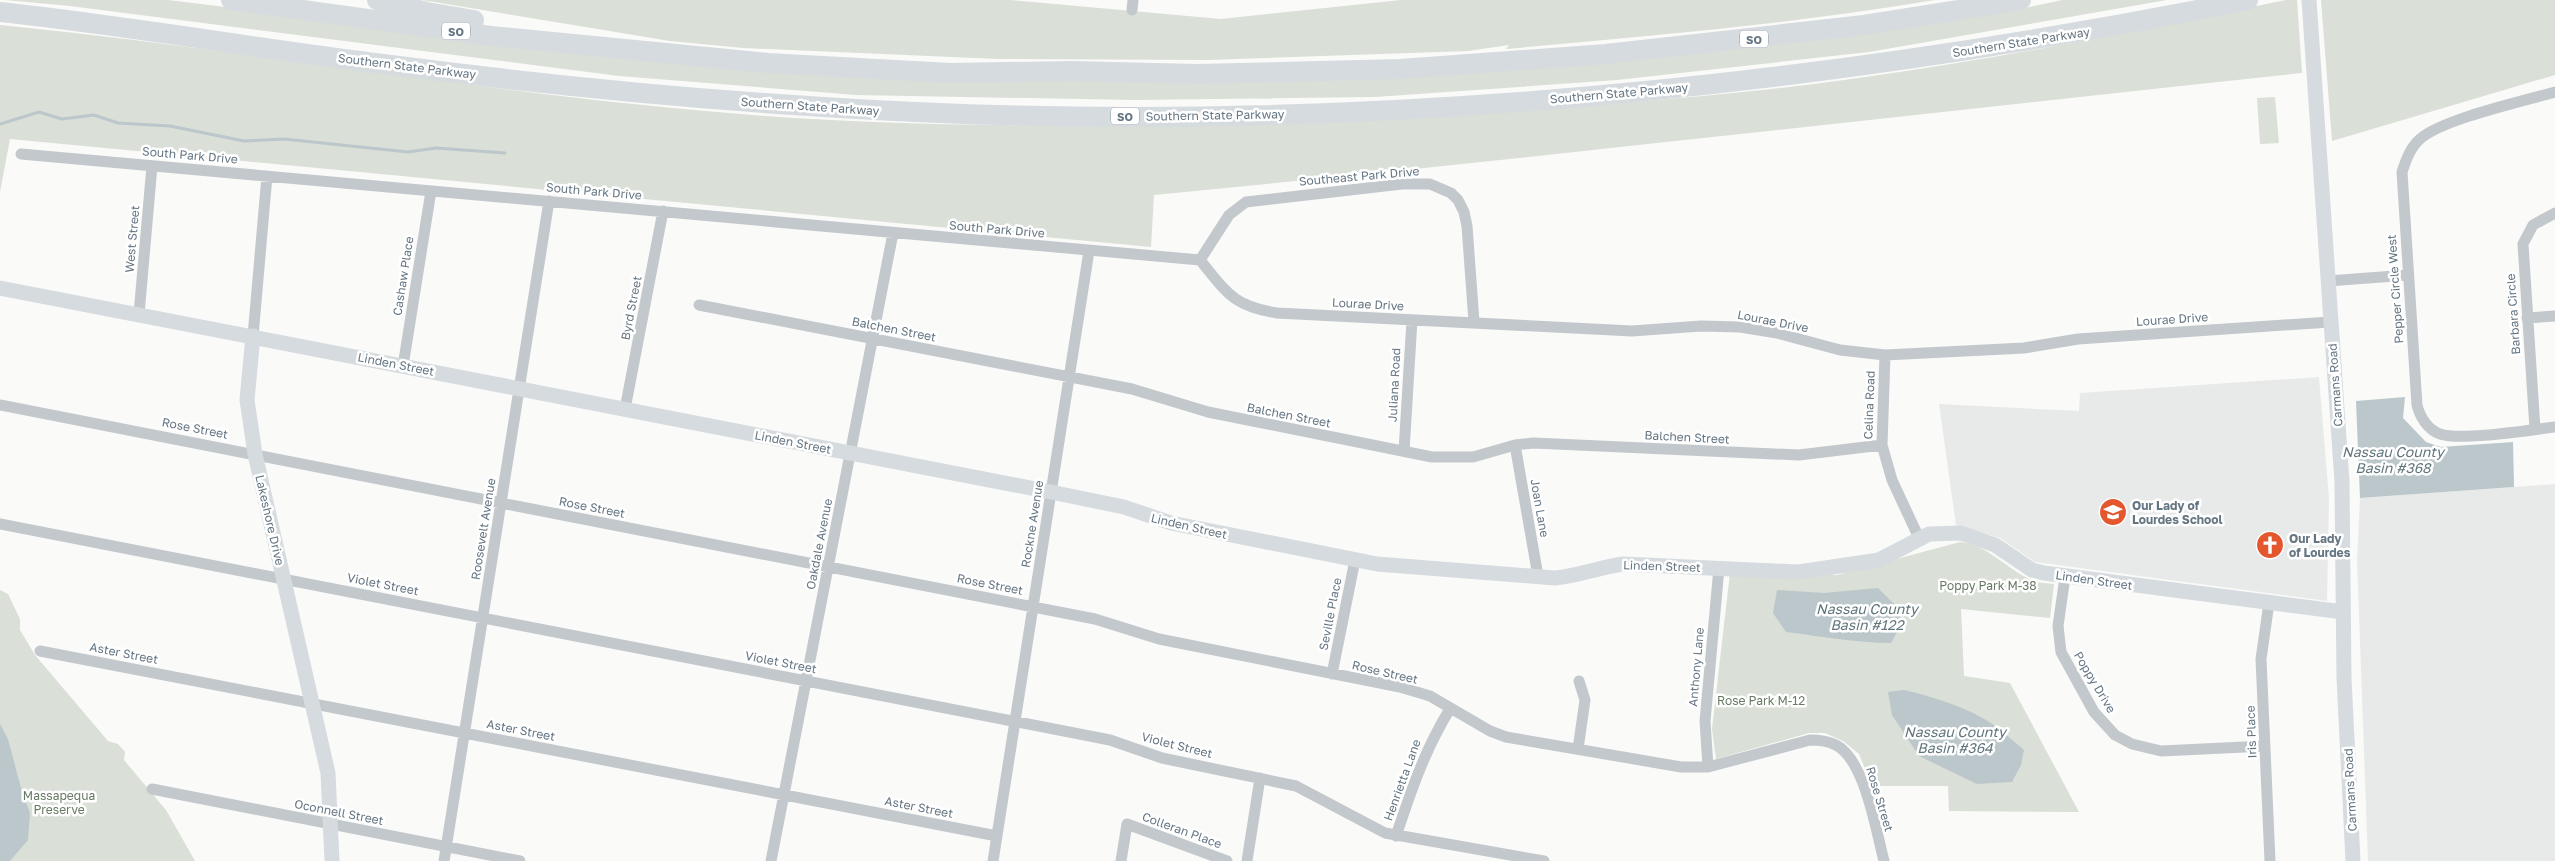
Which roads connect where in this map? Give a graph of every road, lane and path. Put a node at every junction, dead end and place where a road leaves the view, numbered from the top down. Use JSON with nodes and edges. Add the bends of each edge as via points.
{"nodes":[{"id":1,"x":231,"y":0,"type":"edge"},
{"id":2,"x":377,"y":0,"type":"edge"},
{"id":3,"x":2021,"y":0,"type":"edge"},
{"id":4,"x":2248,"y":0,"type":"edge"},
{"id":5,"x":2309,"y":0,"type":"edge"},
{"id":6,"x":0,"y":12,"type":"edge"},
{"id":7,"x":682,"y":56,"type":"junction"},
{"id":8,"x":2555,"y":92,"type":"edge"},
{"id":9,"x":21,"y":154,"type":"dead end"},
{"id":10,"x":152,"y":166,"type":"junction"},
{"id":11,"x":267,"y":176,"type":"junction"},
{"id":12,"x":431,"y":190,"type":"junction"},
{"id":13,"x":549,"y":201,"type":"junction"},
{"id":14,"x":663,"y":212,"type":"junction"},
{"id":15,"x":2555,"y":213,"type":"edge"},
{"id":16,"x":893,"y":233,"type":"junction"},
{"id":17,"x":1089,"y":251,"type":"junction"},
{"id":18,"x":1200,"y":260,"type":"junction"},
{"id":19,"x":2408,"y":275,"type":"junction"},
{"id":20,"x":2328,"y":281,"type":"junction"},
{"id":21,"x":0,"y":288,"type":"edge"},
{"id":22,"x":699,"y":305,"type":"dead end"},
{"id":23,"x":139,"y":314,"type":"junction"},
{"id":24,"x":2555,"y":316,"type":"edge"},
{"id":25,"x":2527,"y":318,"type":"junction"},
{"id":26,"x":1412,"y":320,"type":"junction"},
{"id":27,"x":1474,"y":322,"type":"junction"},
{"id":28,"x":2330,"y":322,"type":"junction"},
{"id":29,"x":253,"y":336,"type":"junction"},
{"id":30,"x":873,"y":339,"type":"junction"},
{"id":31,"x":1885,"y":355,"type":"junction"},
{"id":32,"x":403,"y":366,"type":"junction"},
{"id":33,"x":1069,"y":377,"type":"junction"},
{"id":34,"x":519,"y":388,"type":"junction"},
{"id":35,"x":0,"y":405,"type":"edge"},
{"id":36,"x":625,"y":409,"type":"junction"},
{"id":37,"x":2555,"y":427,"type":"edge"},
{"id":38,"x":2535,"y":429,"type":"junction"},
{"id":39,"x":1515,"y":445,"type":"junction"},
{"id":40,"x":1882,"y":445,"type":"junction"},
{"id":41,"x":1404,"y":451,"type":"junction"},
{"id":42,"x":850,"y":453,"type":"junction"},
{"id":43,"x":255,"y":454,"type":"junction"},
{"id":44,"x":1051,"y":492,"type":"junction"},
{"id":45,"x":501,"y":503,"type":"junction"},
{"id":46,"x":0,"y":524,"type":"edge"},
{"id":47,"x":1919,"y":538,"type":"junction"},
{"id":48,"x":1355,"y":560,"type":"junction"},
{"id":49,"x":828,"y":567,"type":"junction"},
{"id":50,"x":1719,"y":568,"type":"junction"},
{"id":51,"x":1538,"y":576,"type":"junction"},
{"id":52,"x":2064,"y":577,"type":"junction"},
{"id":53,"x":284,"y":579,"type":"junction"},
{"id":54,"x":2269,"y":603,"type":"junction"},
{"id":55,"x":1033,"y":607,"type":"junction"},
{"id":56,"x":2343,"y":612,"type":"junction"},
{"id":57,"x":482,"y":618,"type":"junction"},
{"id":58,"x":40,"y":651,"type":"dead end"},
{"id":59,"x":1332,"y":674,"type":"junction"},
{"id":60,"x":806,"y":681,"type":"junction"},
{"id":61,"x":1579,"y":681,"type":"dead end"},
{"id":62,"x":312,"y":703,"type":"junction"},
{"id":63,"x":1450,"y":709,"type":"junction"},
{"id":64,"x":1015,"y":721,"type":"junction"},
{"id":65,"x":464,"y":733,"type":"junction"},
{"id":66,"x":2265,"y":746,"type":"junction"},
{"id":67,"x":1578,"y":749,"type":"junction"},
{"id":68,"x":1708,"y":767,"type":"junction"},
{"id":69,"x":1260,"y":778,"type":"junction"},
{"id":70,"x":152,"y":789,"type":"dead end"},
{"id":71,"x":784,"y":795,"type":"junction"},
{"id":72,"x":331,"y":824,"type":"junction"},
{"id":73,"x":997,"y":836,"type":"junction"},
{"id":74,"x":1396,"y":836,"type":"junction"},
{"id":75,"x":446,"y":846,"type":"junction"},
{"id":76,"x":1496,"y":857,"type":"edge"},
{"id":77,"x":332,"y":861,"type":"edge"},
{"id":78,"x":444,"y":861,"type":"edge"},
{"id":79,"x":520,"y":861,"type":"edge"},
{"id":80,"x":771,"y":861,"type":"edge"},
{"id":81,"x":993,"y":861,"type":"edge"},
{"id":82,"x":1121,"y":861,"type":"edge"},
{"id":83,"x":1226,"y":861,"type":"edge"},
{"id":84,"x":1246,"y":861,"type":"edge"},
{"id":85,"x":1544,"y":861,"type":"edge"},
{"id":86,"x":1884,"y":861,"type":"edge"},
{"id":87,"x":2270,"y":861,"type":"edge"},
{"id":88,"x":2353,"y":861,"type":"edge"}],
"edges":[{"from":1,"to":7,"type":"highway","number":"SO","via":[[400,24]]},
{"from":2,"to":7,"type":"highway","via":[[456,18],[564,31]]},
{"from":3,"to":7,"type":"highway","number":"SO","via":[[1758,38],[1606,54],[1400,69],[1198,74],[950,73]]},
{"from":4,"to":6,"type":"highway","name":"Southern State Parkway","number":"SO","via":[[2046,38],[1762,79],[1500,104],[1181,116],[923,113],[645,94],[380,64]]},
{"from":5,"to":20,"type":"street","name":"Carmans Road"},
{"from":8,"to":19,"type":"street","name":"Pepper Circle West","via":[[2456,121],[2420,139],[2408,154],[2402,172]]},
{"from":9,"to":10,"type":"street","name":"South Park Drive"},
{"from":10,"to":11,"type":"street","name":"South Park Drive"},
{"from":10,"to":23,"type":"street","name":"West Street"},
{"from":11,"to":12,"type":"street","name":"South Park Drive"},
{"from":11,"to":29,"type":"street","name":"Lakeshore Drive"},
{"from":12,"to":13,"type":"street","name":"South Park Drive"},
{"from":12,"to":32,"type":"street","name":"Cashaw Place"},
{"from":13,"to":14,"type":"street","name":"South Park Drive"},
{"from":13,"to":34,"type":"street","name":"Roosevelt Avenue"},
{"from":14,"to":16,"type":"street","name":"South Park Drive"},
{"from":14,"to":36,"type":"street","name":"Byrd Street"},
{"from":15,"to":25,"type":"street","name":"Barbara Circle","via":[[2533,225],[2523,244]]},
{"from":16,"to":17,"type":"street","name":"South Park Drive"},
{"from":16,"to":30,"type":"street","name":"Oakdale Avenue"},
{"from":17,"to":18,"type":"street","name":"South Park Drive"},
{"from":17,"to":33,"type":"street","name":"Rockne Avenue"},
{"from":18,"to":26,"type":"street","name":"Lourae Drive","via":[[1230,296],[1254,310]]},
{"from":18,"to":27,"type":"street","name":"Southeast Park Drive","via":[[1229,215],[1246,202],[1372,187],[1430,184],[1451,193],[1464,212]]},
{"from":19,"to":20,"type":"street"},
{"from":19,"to":38,"type":"street","name":"Pepper Circle West","via":[[2417,405],[2424,422],[2440,434],[2451,436]]},
{"from":20,"to":28,"type":"street","name":"Carmans Road"},
{"from":21,"to":23,"type":"street","name":"Linden Street"},
{"from":22,"to":30,"type":"street","name":"Balchen Street"},
{"from":23,"to":29,"type":"street","name":"Linden Street"},
{"from":24,"to":25,"type":"street"},
{"from":25,"to":38,"type":"street","name":"Barbara Circle"},
{"from":26,"to":27,"type":"street","name":"Lourae Drive"},
{"from":26,"to":41,"type":"street","name":"Juliana Road"},
{"from":27,"to":31,"type":"street","name":"Lourae Drive","via":[[1632,331],[1701,326],[1740,328],[1777,333],[1840,350]]},
{"from":28,"to":31,"type":"street","name":"Lourae Drive","via":[[2078,340],[2024,348]]},
{"from":28,"to":56,"type":"street","name":"Carmans Road","via":[[2342,482]]},
{"from":29,"to":32,"type":"street","name":"Linden Street"},
{"from":29,"to":43,"type":"street","name":"Lakeshore Drive","via":[[247,400]]},
{"from":30,"to":33,"type":"street","name":"Balchen Street"},
{"from":30,"to":42,"type":"street","name":"Oakdale Avenue"},
{"from":31,"to":40,"type":"street","name":"Celina Road"},
{"from":32,"to":34,"type":"street","name":"Linden Street"},
{"from":33,"to":41,"type":"street","name":"Balchen Street","via":[[1132,389],[1208,412]]},
{"from":33,"to":44,"type":"street","name":"Rockne Avenue"},
{"from":34,"to":36,"type":"street","name":"Linden Street"},
{"from":34,"to":45,"type":"street","name":"Roosevelt Avenue"},
{"from":35,"to":43,"type":"street","name":"Rose Street"},
{"from":36,"to":42,"type":"street","name":"Linden Street"},
{"from":37,"to":38,"type":"street"},
{"from":39,"to":40,"type":"street","name":"Balchen Street","via":[[1560,443],[1799,455]]},
{"from":39,"to":41,"type":"street","name":"Balchen Street","via":[[1458,458]]},
{"from":39,"to":51,"type":"street","name":"Joan Lane"},
{"from":40,"to":47,"type":"street","name":"Celina Road","via":[[1892,480]]},
{"from":42,"to":44,"type":"street","name":"Linden Street"},
{"from":42,"to":49,"type":"street","name":"Oakdale Avenue"},
{"from":43,"to":45,"type":"street","name":"Rose Street"},
{"from":43,"to":53,"type":"street","name":"Lakeshore Drive"},
{"from":44,"to":48,"type":"street","name":"Linden Street","via":[[1124,507],[1171,524]]},
{"from":44,"to":55,"type":"street","name":"Rockne Avenue"},
{"from":45,"to":49,"type":"street","name":"Rose Street"},
{"from":45,"to":57,"type":"street","name":"Roosevelt Avenue"},
{"from":46,"to":53,"type":"street","name":"Violet Street"},
{"from":47,"to":50,"type":"street","name":"Linden Street","via":[[1879,560],[1860,564],[1799,572]]},
{"from":47,"to":52,"type":"street","name":"Linden Street","via":[[1929,534],[1961,533],[1995,545],[2032,570]]},
{"from":48,"to":51,"type":"street","name":"Linden Street"},
{"from":48,"to":59,"type":"street","name":"Seville Place"},
{"from":49,"to":55,"type":"street","name":"Rose Street"},
{"from":49,"to":60,"type":"street","name":"Oakdale Avenue"},
{"from":50,"to":51,"type":"street","name":"Linden Street","via":[[1623,564],[1603,566],[1573,576]]},
{"from":50,"to":68,"type":"street","name":"Anthony Lane","via":[[1705,721]]},
{"from":52,"to":54,"type":"street","name":"Linden Street"},
{"from":52,"to":66,"type":"street","name":"Poppy Drive","via":[[2058,626],[2062,652],[2094,712],[2115,735],[2132,744],[2162,751]]},
{"from":53,"to":57,"type":"street","name":"Violet Street"},
{"from":53,"to":62,"type":"street","name":"Lakeshore Drive"},
{"from":54,"to":56,"type":"street","name":"Linden Street"},
{"from":54,"to":66,"type":"street","name":"Iris Place","via":[[2261,659]]},
{"from":55,"to":59,"type":"street","name":"Rose Street","via":[[1095,619],[1159,639]]},
{"from":55,"to":64,"type":"street","name":"Rockne Avenue"},
{"from":56,"to":88,"type":"street","name":"Carmans Road"},
{"from":57,"to":60,"type":"street","name":"Violet Street"},
{"from":57,"to":65,"type":"street","name":"Roosevelt Avenue"},
{"from":58,"to":62,"type":"street","name":"Aster Street"},
{"from":59,"to":63,"type":"street","name":"Rose Street","via":[[1400,687],[1430,696]]},
{"from":60,"to":64,"type":"street","name":"Violet Street"},
{"from":60,"to":71,"type":"street","name":"Oakdale Avenue"},
{"from":61,"to":67,"type":"street","via":[[1586,700]]},
{"from":62,"to":65,"type":"street","name":"Aster Street"},
{"from":62,"to":72,"type":"street","name":"Lakeshore Drive","via":[[328,772]]},
{"from":63,"to":67,"type":"street","name":"Rose Street","via":[[1506,737]]},
{"from":63,"to":74,"type":"street","name":"Henrietta Lane","via":[[1421,762]]},
{"from":64,"to":69,"type":"street","name":"Violet Street","via":[[1110,740],[1162,758]]},
{"from":64,"to":73,"type":"street","name":"Rockne Avenue"},
{"from":65,"to":71,"type":"street","name":"Aster Street"},
{"from":65,"to":75,"type":"street","name":"Roosevelt Avenue"},
{"from":66,"to":87,"type":"street","name":"Iris Place"},
{"from":67,"to":68,"type":"street","name":"Rose Street","via":[[1681,767]]},
{"from":68,"to":86,"type":"street","name":"Rose Street","via":[[1810,740],[1838,746],[1850,756],[1859,772]]},
{"from":69,"to":74,"type":"street","name":"Violet Street","via":[[1296,786]]},
{"from":69,"to":84,"type":"street"},
{"from":70,"to":72,"type":"street","name":"Oconnell Street"},
{"from":71,"to":73,"type":"street","name":"Aster Street"},
{"from":71,"to":80,"type":"street","name":"Oakdale Avenue"},
{"from":72,"to":75,"type":"street","name":"Oconnell Street"},
{"from":72,"to":77,"type":"street","name":"Lakeshore Drive"},
{"from":73,"to":81,"type":"street","name":"Rockne Avenue"},
{"from":74,"to":76,"type":"street","name":"Violet Street"},
{"from":75,"to":78,"type":"street","name":"Roosevelt Avenue"},
{"from":75,"to":79,"type":"street","name":"Oconnell Street"},
{"from":76,"to":85,"type":"street","name":"Violet Street"},
{"from":82,"to":83,"type":"street","name":"Colleran Place","via":[[1127,824]]}]}
